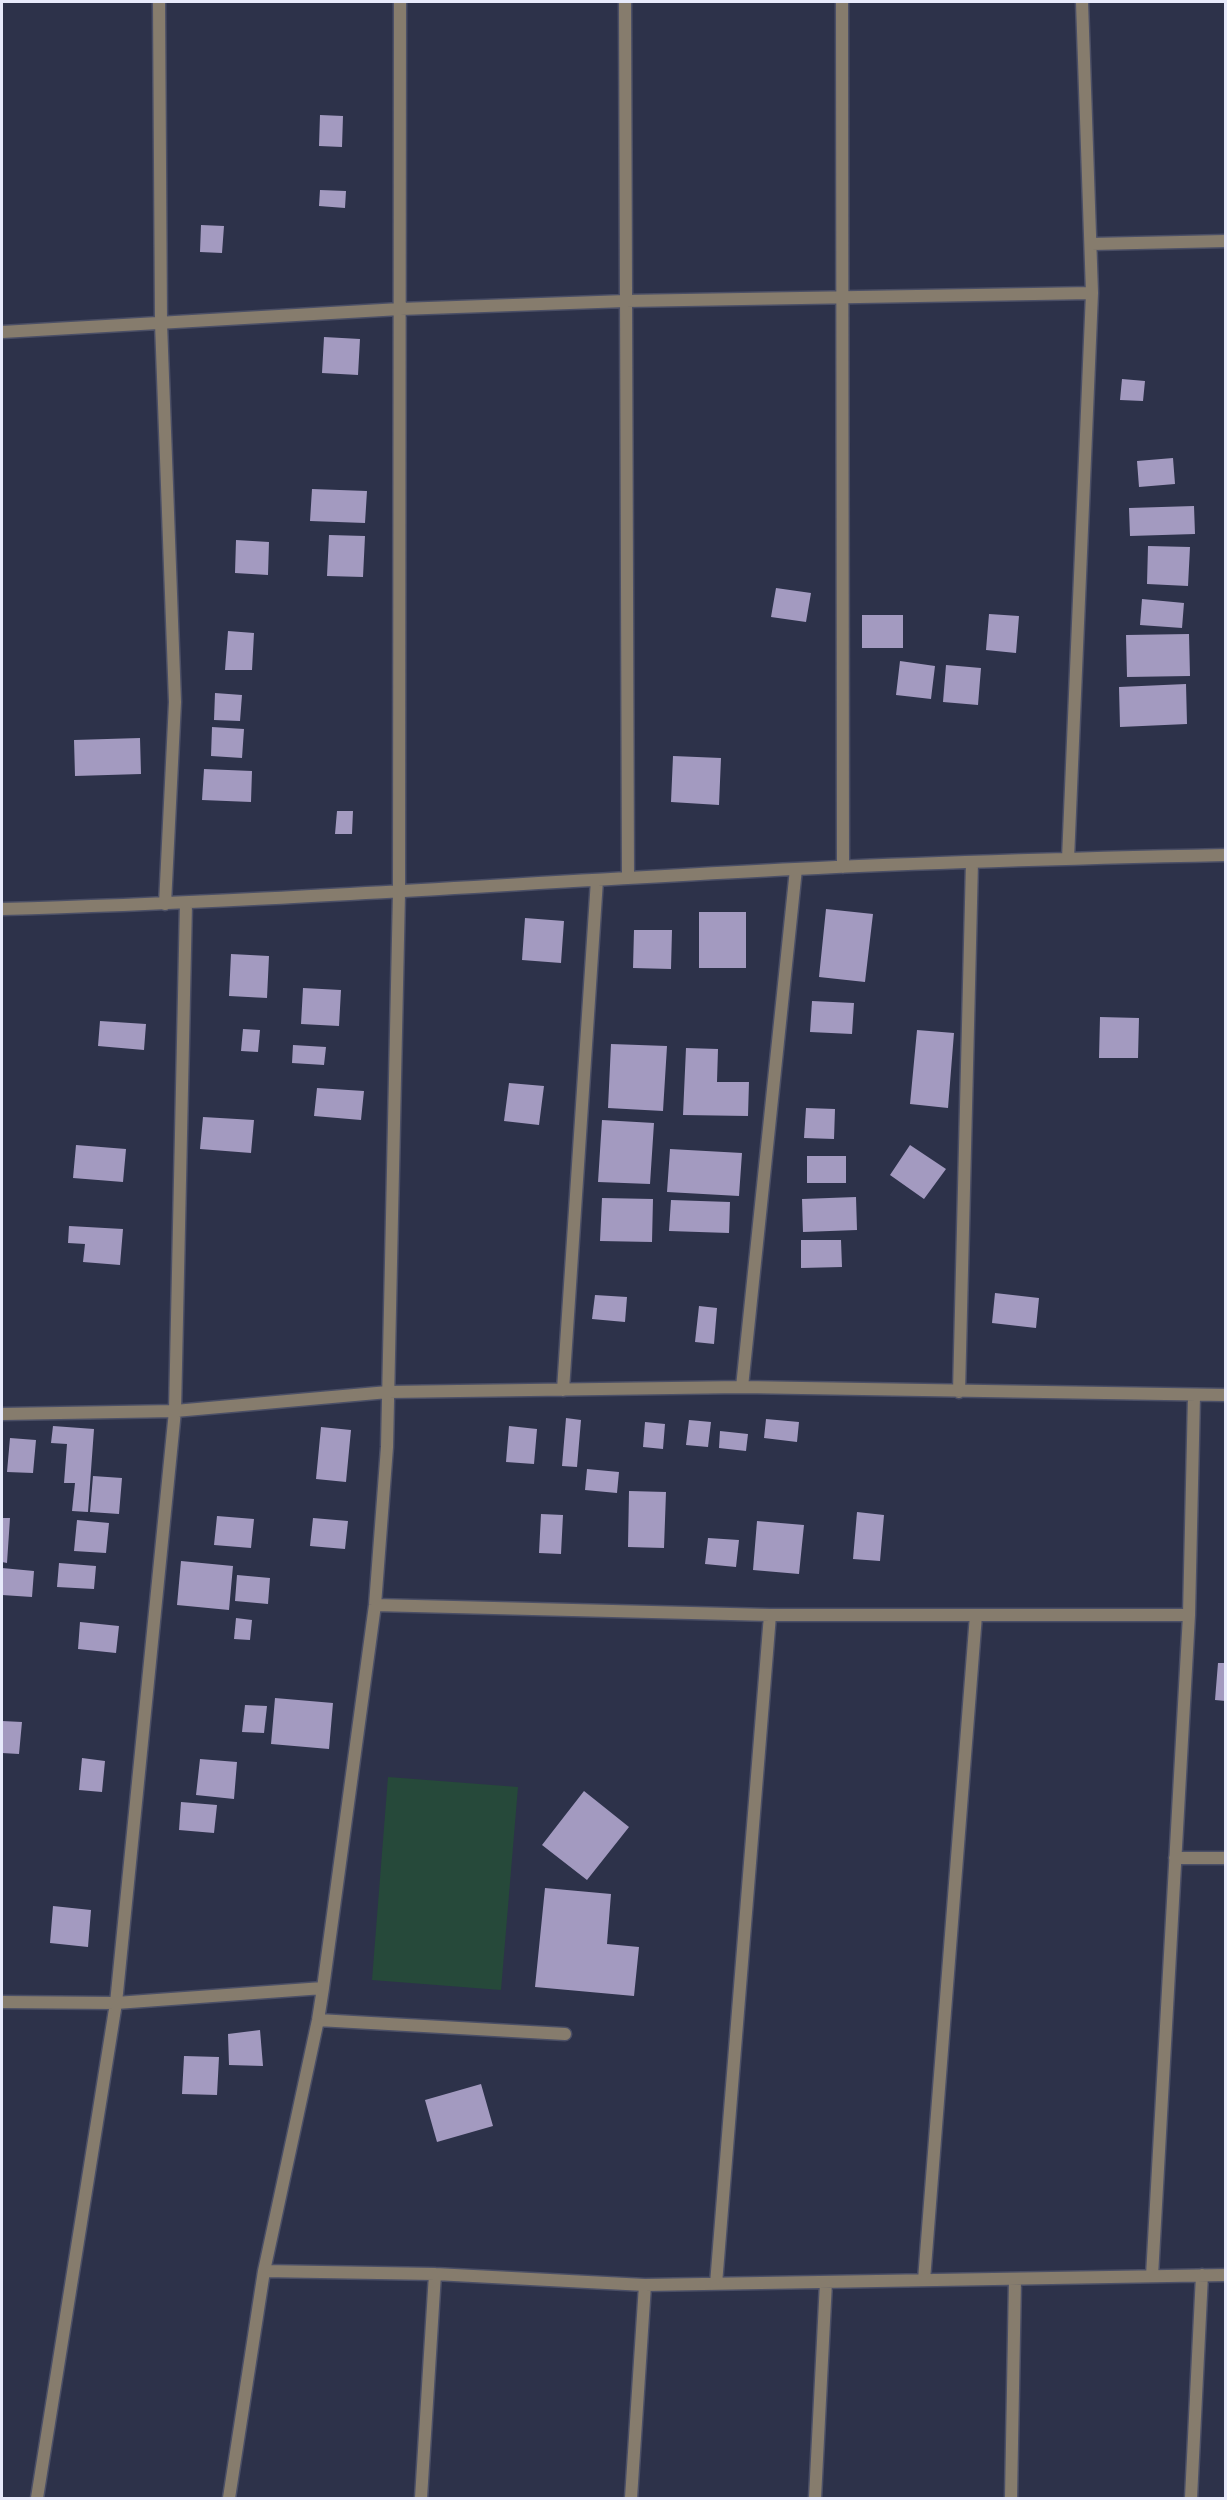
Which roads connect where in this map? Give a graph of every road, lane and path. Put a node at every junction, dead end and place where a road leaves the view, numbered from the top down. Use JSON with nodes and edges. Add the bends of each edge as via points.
{"nodes":[{"id":1,"x":159,"y":2,"type":"edge"},
{"id":2,"x":400,"y":2,"type":"edge"},
{"id":3,"x":625,"y":2,"type":"edge"},
{"id":4,"x":842,"y":2,"type":"edge"},
{"id":5,"x":1082,"y":2,"type":"edge"},
{"id":6,"x":1226,"y":241,"type":"edge"},
{"id":7,"x":1091,"y":244,"type":"junction"},
{"id":8,"x":1092,"y":293,"type":"junction"},
{"id":9,"x":842,"y":297,"type":"junction"},
{"id":10,"x":626,"y":301,"type":"junction"},
{"id":11,"x":400,"y":309,"type":"junction"},
{"id":12,"x":161,"y":323,"type":"junction"},
{"id":13,"x":2,"y":332,"type":"edge"},
{"id":14,"x":1226,"y":855,"type":"edge"},
{"id":15,"x":1068,"y":859,"type":"junction"},
{"id":16,"x":972,"y":862,"type":"junction"},
{"id":17,"x":843,"y":867,"type":"junction"},
{"id":18,"x":796,"y":869,"type":"junction"},
{"id":19,"x":628,"y":878,"type":"junction"},
{"id":20,"x":597,"y":880,"type":"junction"},
{"id":21,"x":399,"y":893,"type":"junction"},
{"id":22,"x":186,"y":903,"type":"junction"},
{"id":23,"x":165,"y":904,"type":"junction"},
{"id":24,"x":2,"y":909,"type":"edge"},
{"id":25,"x":742,"y":1387,"type":"junction"},
{"id":26,"x":563,"y":1390,"type":"junction"},
{"id":27,"x":388,"y":1392,"type":"junction"},
{"id":28,"x":959,"y":1392,"type":"junction"},
{"id":29,"x":1226,"y":1395,"type":"edge"},
{"id":30,"x":1194,"y":1396,"type":"junction"},
{"id":31,"x":175,"y":1411,"type":"junction"},
{"id":32,"x":2,"y":1414,"type":"edge"},
{"id":33,"x":375,"y":1605,"type":"junction"},
{"id":34,"x":770,"y":1615,"type":"junction"},
{"id":35,"x":976,"y":1615,"type":"junction"},
{"id":36,"x":1189,"y":1615,"type":"junction"},
{"id":37,"x":1175,"y":1858,"type":"junction"},
{"id":38,"x":1226,"y":1858,"type":"edge"},
{"id":39,"x":323,"y":1988,"type":"junction"},
{"id":40,"x":2,"y":2002,"type":"edge"},
{"id":41,"x":116,"y":2003,"type":"junction"},
{"id":42,"x":318,"y":2020,"type":"junction"},
{"id":43,"x":565,"y":2034,"type":"dead end"},
{"id":44,"x":264,"y":2271,"type":"junction"},
{"id":45,"x":435,"y":2274,"type":"junction"},
{"id":46,"x":1202,"y":2275,"type":"junction"},
{"id":47,"x":1226,"y":2275,"type":"edge"},
{"id":48,"x":1152,"y":2276,"type":"junction"},
{"id":49,"x":1015,"y":2279,"type":"junction"},
{"id":50,"x":924,"y":2280,"type":"junction"},
{"id":51,"x":826,"y":2282,"type":"junction"},
{"id":52,"x":716,"y":2284,"type":"junction"},
{"id":53,"x":645,"y":2285,"type":"junction"},
{"id":54,"x":37,"y":2499,"type":"edge"},
{"id":55,"x":229,"y":2499,"type":"edge"},
{"id":56,"x":421,"y":2499,"type":"edge"},
{"id":57,"x":631,"y":2499,"type":"edge"},
{"id":58,"x":815,"y":2499,"type":"edge"},
{"id":59,"x":1011,"y":2499,"type":"edge"},
{"id":60,"x":1191,"y":2499,"type":"edge"}],
"edges":[{"from":1,"to":12,"type":"street"},
{"from":2,"to":11,"type":"street"},
{"from":3,"to":10,"type":"street"},
{"from":4,"to":9,"type":"street"},
{"from":5,"to":7,"type":"street"},
{"from":6,"to":7,"type":"street"},
{"from":7,"to":8,"type":"street"},
{"from":8,"to":9,"type":"street"},
{"from":8,"to":15,"type":"street"},
{"from":9,"to":10,"type":"street"},
{"from":9,"to":17,"type":"street"},
{"from":10,"to":11,"type":"street"},
{"from":10,"to":19,"type":"street"},
{"from":11,"to":12,"type":"street"},
{"from":11,"to":21,"type":"street"},
{"from":12,"to":13,"type":"street"},
{"from":12,"to":23,"type":"street","via":[[175,702]]},
{"from":14,"to":15,"type":"street"},
{"from":15,"to":16,"type":"street"},
{"from":16,"to":17,"type":"street"},
{"from":16,"to":28,"type":"street"},
{"from":17,"to":18,"type":"street"},
{"from":18,"to":19,"type":"street"},
{"from":18,"to":25,"type":"street"},
{"from":19,"to":20,"type":"street"},
{"from":20,"to":21,"type":"street"},
{"from":20,"to":26,"type":"street"},
{"from":21,"to":22,"type":"street"},
{"from":21,"to":27,"type":"street"},
{"from":22,"to":23,"type":"street"},
{"from":22,"to":31,"type":"street"},
{"from":23,"to":24,"type":"street"},
{"from":25,"to":26,"type":"street"},
{"from":25,"to":28,"type":"street"},
{"from":26,"to":27,"type":"street"},
{"from":27,"to":31,"type":"street"},
{"from":27,"to":33,"type":"street"},
{"from":28,"to":30,"type":"street"},
{"from":29,"to":30,"type":"street"},
{"from":30,"to":36,"type":"street"},
{"from":31,"to":32,"type":"street"},
{"from":31,"to":41,"type":"street"},
{"from":33,"to":34,"type":"street"},
{"from":33,"to":39,"type":"street"},
{"from":34,"to":35,"type":"street"},
{"from":34,"to":52,"type":"street"},
{"from":35,"to":36,"type":"street"},
{"from":35,"to":50,"type":"street"},
{"from":36,"to":37,"type":"street"},
{"from":37,"to":38,"type":"street"},
{"from":37,"to":48,"type":"street"},
{"from":39,"to":41,"type":"street"},
{"from":39,"to":42,"type":"street"},
{"from":40,"to":41,"type":"street"},
{"from":41,"to":54,"type":"street"},
{"from":42,"to":43,"type":"street"},
{"from":42,"to":44,"type":"street"},
{"from":44,"to":45,"type":"street"},
{"from":44,"to":55,"type":"street"},
{"from":45,"to":53,"type":"street"},
{"from":45,"to":56,"type":"street"},
{"from":46,"to":47,"type":"street"},
{"from":46,"to":48,"type":"street"},
{"from":46,"to":60,"type":"street"},
{"from":48,"to":49,"type":"street"},
{"from":49,"to":50,"type":"street"},
{"from":49,"to":59,"type":"street"},
{"from":50,"to":51,"type":"street"},
{"from":51,"to":52,"type":"street"},
{"from":51,"to":58,"type":"street"},
{"from":52,"to":53,"type":"street"},
{"from":53,"to":57,"type":"street"}]}
